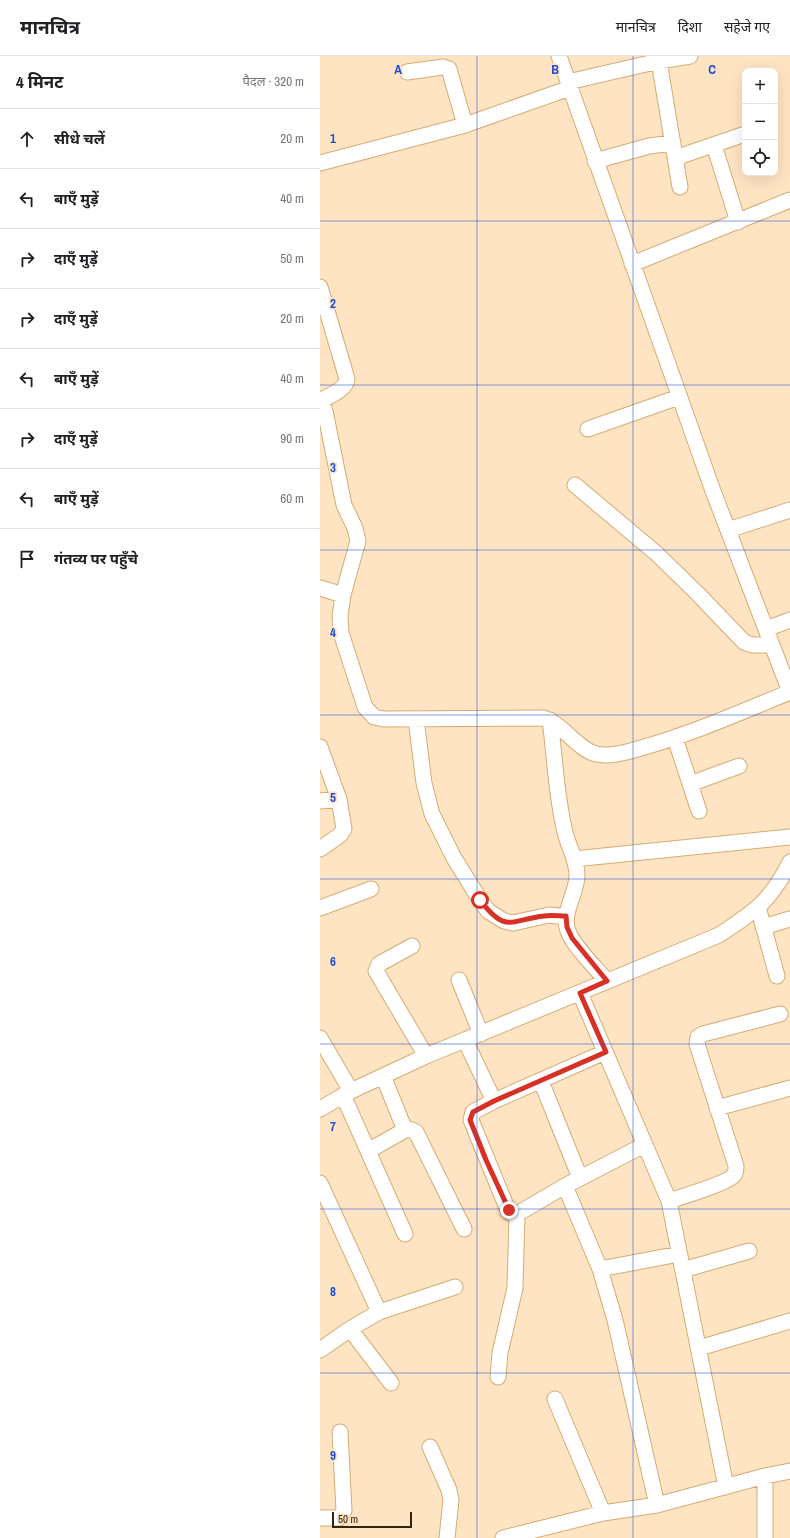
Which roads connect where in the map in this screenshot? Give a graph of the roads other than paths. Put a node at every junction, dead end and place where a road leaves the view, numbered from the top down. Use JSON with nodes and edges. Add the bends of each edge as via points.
{"nodes":[{"id":1,"x":559,"y":56,"type":"edge"},
{"id":2,"x":690,"y":56,"type":"edge"},
{"id":3,"x":659,"y":61,"type":"junction"},
{"id":4,"x":407,"y":72,"type":"dead end"},
{"id":5,"x":569,"y":85,"type":"junction"},
{"id":6,"x":465,"y":125,"type":"junction"},
{"id":7,"x":742,"y":135,"type":"edge"},
{"id":8,"x":714,"y":145,"type":"junction"},
{"id":9,"x":674,"y":151,"type":"junction"},
{"id":10,"x":596,"y":161,"type":"junction"},
{"id":11,"x":320,"y":163,"type":"edge"},
{"id":12,"x":680,"y":187,"type":"dead end"},
{"id":13,"x":790,"y":200,"type":"edge"},
{"id":14,"x":738,"y":222,"type":"junction"},
{"id":15,"x":632,"y":264,"type":"junction"},
{"id":16,"x":320,"y":287,"type":"edge"},
{"id":17,"x":679,"y":397,"type":"junction"},
{"id":18,"x":320,"y":402,"type":"edge"},
{"id":19,"x":324,"y":421,"type":"edge"},
{"id":20,"x":588,"y":429,"type":"dead end"},
{"id":21,"x":575,"y":486,"type":"dead end"},
{"id":22,"x":790,"y":510,"type":"edge"},
{"id":23,"x":728,"y":530,"type":"junction"},
{"id":24,"x":320,"y":588,"type":"edge"},
{"id":25,"x":343,"y":595,"type":"junction"},
{"id":26,"x":790,"y":620,"type":"edge"},
{"id":27,"x":766,"y":629,"type":"junction"},
{"id":28,"x":772,"y":645,"type":"junction"},
{"id":29,"x":790,"y":692,"type":"edge"},
{"id":30,"x":416,"y":719,"type":"junction"},
{"id":31,"x":550,"y":720,"type":"junction"},
{"id":32,"x":675,"y":738,"type":"junction"},
{"id":33,"x":320,"y":747,"type":"edge"},
{"id":34,"x":739,"y":766,"type":"dead end"},
{"id":35,"x":690,"y":784,"type":"junction"},
{"id":36,"x":320,"y":800,"type":"edge"},
{"id":37,"x":339,"y":800,"type":"junction"},
{"id":38,"x":699,"y":811,"type":"dead end"},
{"id":39,"x":790,"y":837,"type":"edge"},
{"id":40,"x":320,"y":849,"type":"edge"},
{"id":41,"x":574,"y":859,"type":"junction"},
{"id":42,"x":790,"y":862,"type":"edge"},
{"id":43,"x":371,"y":889,"type":"dead end"},
{"id":44,"x":758,"y":907,"type":"junction"},
{"id":45,"x":320,"y":908,"type":"edge"},
{"id":46,"x":566,"y":916,"type":"junction"},
{"id":47,"x":790,"y":919,"type":"edge"},
{"id":48,"x":763,"y":927,"type":"junction"},
{"id":49,"x":412,"y":946,"type":"dead end"},
{"id":50,"x":777,"y":976,"type":"dead end"},
{"id":51,"x":459,"y":980,"type":"dead end"},
{"id":52,"x":607,"y":981,"type":"junction"},
{"id":53,"x":580,"y":993,"type":"junction"},
{"id":54,"x":780,"y":1014,"type":"dead end"},
{"id":55,"x":481,"y":1034,"type":"junction"},
{"id":56,"x":320,"y":1038,"type":"edge"},
{"id":57,"x":465,"y":1040,"type":"junction"},
{"id":58,"x":606,"y":1052,"type":"junction"},
{"id":59,"x":426,"y":1056,"type":"junction"},
{"id":60,"x":383,"y":1076,"type":"junction"},
{"id":61,"x":541,"y":1081,"type":"junction"},
{"id":62,"x":790,"y":1088,"type":"edge"},
{"id":63,"x":347,"y":1093,"type":"junction"},
{"id":64,"x":494,"y":1101,"type":"junction"},
{"id":65,"x":717,"y":1108,"type":"junction"},
{"id":66,"x":320,"y":1109,"type":"edge"},
{"id":67,"x":405,"y":1130,"type":"junction"},
{"id":68,"x":644,"y":1145,"type":"junction"},
{"id":69,"x":368,"y":1151,"type":"junction"},
{"id":70,"x":580,"y":1178,"type":"junction"},
{"id":71,"x":320,"y":1184,"type":"edge"},
{"id":72,"x":565,"y":1186,"type":"junction"},
{"id":73,"x":669,"y":1201,"type":"junction"},
{"id":74,"x":517,"y":1214,"type":"junction"},
{"id":75,"x":464,"y":1229,"type":"dead end"},
{"id":76,"x":405,"y":1234,"type":"dead end"},
{"id":77,"x":749,"y":1251,"type":"dead end"},
{"id":78,"x":679,"y":1254,"type":"junction"},
{"id":79,"x":600,"y":1269,"type":"junction"},
{"id":80,"x":683,"y":1270,"type":"junction"},
{"id":81,"x":455,"y":1287,"type":"dead end"},
{"id":82,"x":379,"y":1312,"type":"junction"},
{"id":83,"x":790,"y":1321,"type":"edge"},
{"id":84,"x":350,"y":1329,"type":"junction"},
{"id":85,"x":699,"y":1348,"type":"junction"},
{"id":86,"x":320,"y":1350,"type":"edge"},
{"id":87,"x":498,"y":1377,"type":"dead end"},
{"id":88,"x":391,"y":1383,"type":"dead end"},
{"id":89,"x":555,"y":1399,"type":"dead end"},
{"id":90,"x":340,"y":1432,"type":"dead end"},
{"id":91,"x":430,"y":1447,"type":"dead end"},
{"id":92,"x":790,"y":1471,"type":"edge"},
{"id":93,"x":765,"y":1476,"type":"junction"},
{"id":94,"x":726,"y":1487,"type":"junction"},
{"id":95,"x":657,"y":1505,"type":"junction"},
{"id":96,"x":603,"y":1513,"type":"junction"},
{"id":97,"x":320,"y":1518,"type":"edge"},
{"id":98,"x":447,"y":1538,"type":"edge"},
{"id":99,"x":503,"y":1538,"type":"edge"},
{"id":100,"x":765,"y":1538,"type":"edge"}],
"edges":[{"from":1,"to":5,"type":"street"},
{"from":2,"to":3,"type":"street"},
{"from":3,"to":5,"type":"street"},
{"from":3,"to":9,"type":"street"},
{"from":4,"to":6,"type":"street","via":[[443,67],[449,69]]},
{"from":5,"to":6,"type":"street"},
{"from":5,"to":10,"type":"street"},
{"from":6,"to":11,"type":"street"},
{"from":7,"to":8,"type":"street"},
{"from":8,"to":9,"type":"street"},
{"from":8,"to":14,"type":"street"},
{"from":9,"to":10,"type":"street","via":[[649,146]]},
{"from":9,"to":12,"type":"street"},
{"from":10,"to":15,"type":"street"},
{"from":13,"to":14,"type":"street"},
{"from":14,"to":15,"type":"street"},
{"from":15,"to":17,"type":"street"},
{"from":16,"to":18,"type":"street","via":[[347,382]]},
{"from":17,"to":20,"type":"street"},
{"from":17,"to":23,"type":"street"},
{"from":18,"to":19,"type":"street","via":[[325,411]]},
{"from":19,"to":25,"type":"street","via":[[344,504],[358,541]]},
{"from":21,"to":28,"type":"street","via":[[662,558],[744,642],[752,645]]},
{"from":22,"to":23,"type":"street"},
{"from":23,"to":27,"type":"street"},
{"from":24,"to":25,"type":"street"},
{"from":25,"to":30,"type":"street","via":[[340,616],[342,633],[368,713],[378,719]]},
{"from":26,"to":27,"type":"street"},
{"from":27,"to":28,"type":"street"},
{"from":28,"to":29,"type":"street"},
{"from":29,"to":32,"type":"street"},
{"from":30,"to":31,"type":"street","via":[[533,717]]},
{"from":30,"to":46,"type":"street","via":[[424,784],[432,814],[454,858],[488,911],[504,921],[513,923],[549,915]]},
{"from":31,"to":32,"type":"street","via":[[588,751],[602,755],[617,754]]},
{"from":31,"to":41,"type":"street","via":[[561,813]]},
{"from":32,"to":35,"type":"street"},
{"from":33,"to":37,"type":"street"},
{"from":34,"to":35,"type":"street"},
{"from":35,"to":38,"type":"street"},
{"from":36,"to":37,"type":"street"},
{"from":37,"to":40,"type":"street","via":[[344,829],[340,835]]},
{"from":39,"to":41,"type":"street"},
{"from":41,"to":46,"type":"street","via":[[577,877]]},
{"from":42,"to":44,"type":"street","via":[[779,884]]},
{"from":43,"to":45,"type":"street"},
{"from":44,"to":48,"type":"street"},
{"from":44,"to":52,"type":"street","via":[[719,935]]},
{"from":46,"to":52,"type":"street","via":[[572,938]]},
{"from":47,"to":48,"type":"street"},
{"from":48,"to":50,"type":"street"},
{"from":49,"to":59,"type":"street","via":[[379,964],[376,971]]},
{"from":51,"to":55,"type":"street"},
{"from":52,"to":53,"type":"street"},
{"from":53,"to":55,"type":"street"},
{"from":53,"to":58,"type":"street"},
{"from":54,"to":65,"type":"street","via":[[698,1037],[697,1044]]},
{"from":55,"to":57,"type":"street"},
{"from":56,"to":63,"type":"street"},
{"from":57,"to":59,"type":"street"},
{"from":57,"to":64,"type":"street"},
{"from":58,"to":61,"type":"street"},
{"from":58,"to":68,"type":"street"},
{"from":59,"to":60,"type":"street"},
{"from":60,"to":63,"type":"street"},
{"from":60,"to":67,"type":"street"},
{"from":61,"to":64,"type":"street"},
{"from":61,"to":70,"type":"street"},
{"from":62,"to":65,"type":"street"},
{"from":63,"to":66,"type":"street"},
{"from":63,"to":69,"type":"street"},
{"from":64,"to":74,"type":"street","via":[[473,1112],[470,1120],[507,1208],[511,1213]]},
{"from":65,"to":73,"type":"street","via":[[736,1166],[734,1175],[726,1181]]},
{"from":67,"to":69,"type":"street"},
{"from":67,"to":75,"type":"street","via":[[416,1132]]},
{"from":68,"to":70,"type":"street"},
{"from":68,"to":73,"type":"street"},
{"from":69,"to":76,"type":"street"},
{"from":70,"to":72,"type":"street"},
{"from":71,"to":82,"type":"street"},
{"from":72,"to":74,"type":"street"},
{"from":72,"to":79,"type":"street"},
{"from":73,"to":78,"type":"street"},
{"from":74,"to":87,"type":"street","via":[[515,1288],[500,1353]]},
{"from":77,"to":80,"type":"street"},
{"from":78,"to":79,"type":"street"},
{"from":78,"to":80,"type":"street"},
{"from":79,"to":95,"type":"street","via":[[615,1320]]},
{"from":80,"to":85,"type":"street"},
{"from":81,"to":82,"type":"street"},
{"from":82,"to":84,"type":"street"},
{"from":83,"to":85,"type":"street"},
{"from":84,"to":86,"type":"street"},
{"from":84,"to":88,"type":"street"},
{"from":85,"to":94,"type":"street"},
{"from":89,"to":96,"type":"street"},
{"from":90,"to":97,"type":"street","via":[[344,1511],[339,1518]]},
{"from":91,"to":98,"type":"street","via":[[451,1500]]},
{"from":92,"to":93,"type":"street"},
{"from":93,"to":94,"type":"street"},
{"from":93,"to":100,"type":"street"},
{"from":94,"to":95,"type":"street"},
{"from":95,"to":96,"type":"street"},
{"from":96,"to":99,"type":"street"}]}
